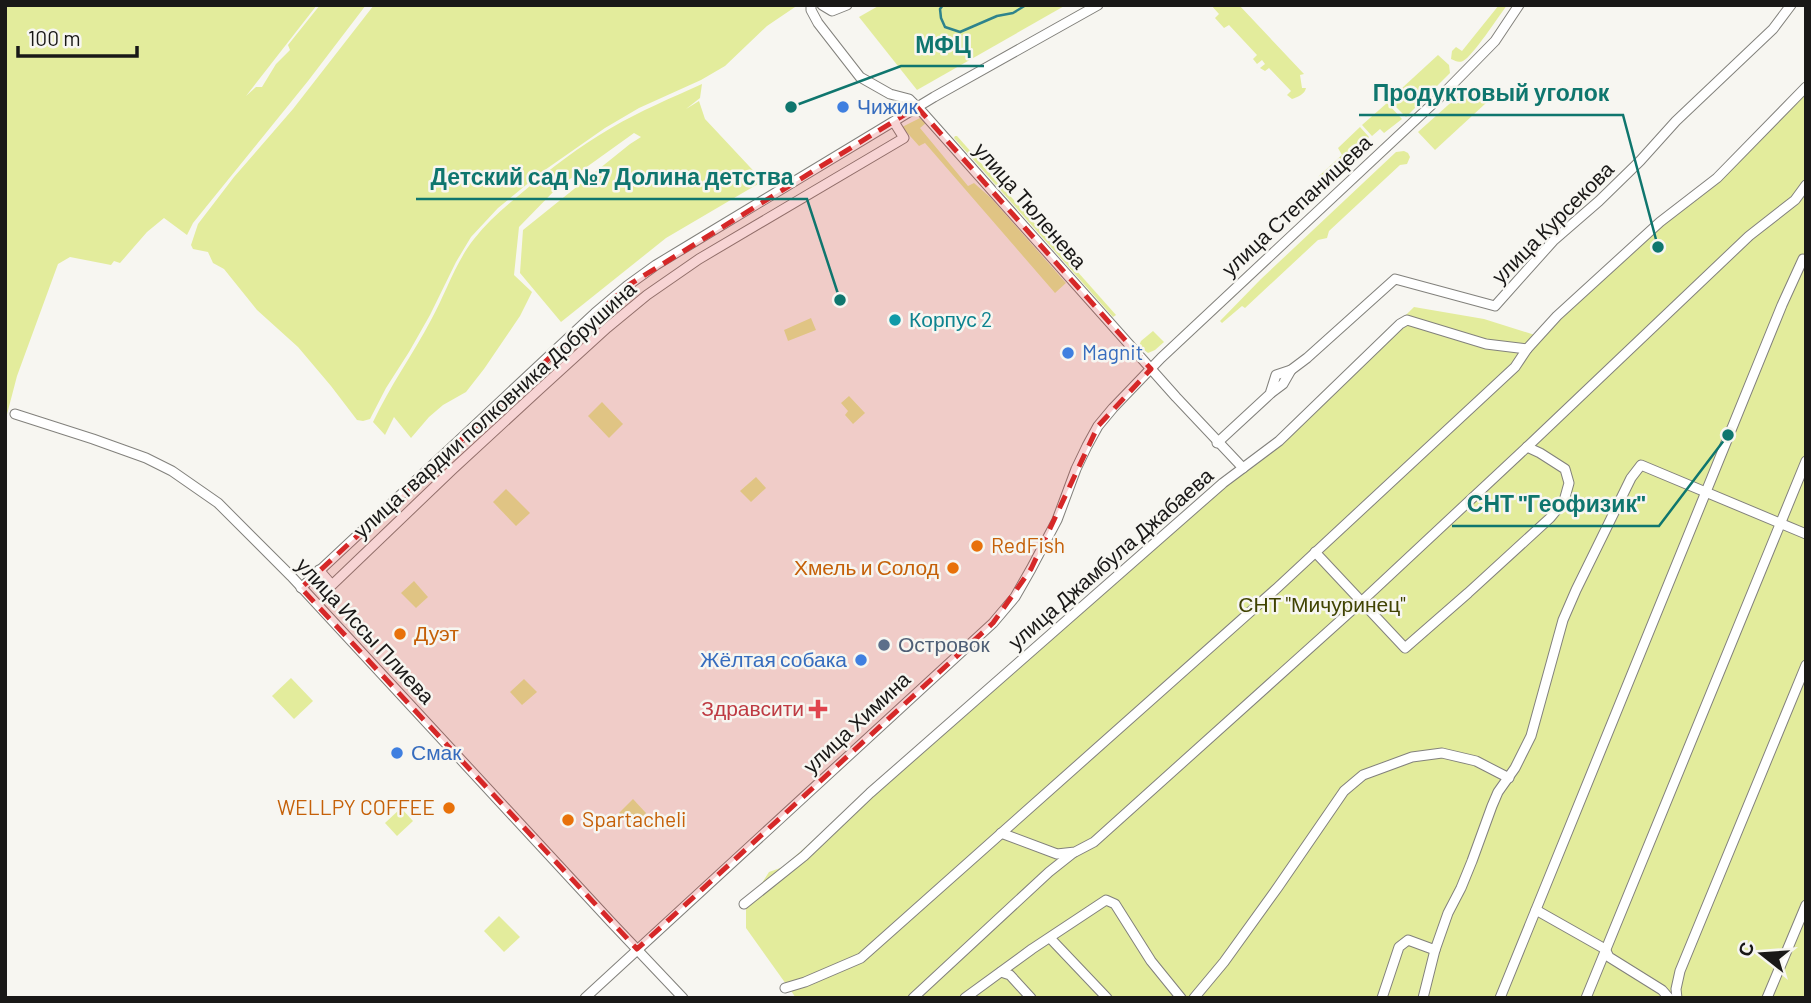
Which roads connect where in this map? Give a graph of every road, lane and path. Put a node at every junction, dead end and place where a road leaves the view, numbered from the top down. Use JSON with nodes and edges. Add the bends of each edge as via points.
{"nodes":[{"id":1,"x":811,"y":5,"type":"edge"},
{"id":2,"x":822,"y":5,"type":"edge"},
{"id":3,"x":846,"y":5,"type":"edge"},
{"id":4,"x":1098,"y":5,"type":"edge"},
{"id":5,"x":1519,"y":5,"type":"edge"},
{"id":6,"x":1791,"y":5,"type":"edge"},
{"id":7,"x":1806,"y":87,"type":"edge"},
{"id":8,"x":917,"y":107,"type":"junction"},
{"id":9,"x":894,"y":122,"type":"junction"},
{"id":10,"x":1806,"y":185,"type":"edge"},
{"id":11,"x":1806,"y":261,"type":"edge"},
{"id":12,"x":1527,"y":349,"type":"junction"},
{"id":13,"x":1151,"y":369,"type":"junction"},
{"id":14,"x":15,"y":414,"type":"dead end"},
{"id":15,"x":1217,"y":443,"type":"junction"},
{"id":16,"x":1527,"y":447,"type":"junction"},
{"id":17,"x":1806,"y":461,"type":"edge"},
{"id":18,"x":1243,"y":468,"type":"junction"},
{"id":19,"x":1706,"y":491,"type":"junction"},
{"id":20,"x":1780,"y":524,"type":"junction"},
{"id":21,"x":1806,"y":534,"type":"edge"},
{"id":22,"x":1315,"y":552,"type":"junction"},
{"id":23,"x":318,"y":570,"type":"junction"},
{"id":24,"x":301,"y":588,"type":"junction"},
{"id":25,"x":1361,"y":602,"type":"junction"},
{"id":26,"x":1806,"y":665,"type":"edge"},
{"id":27,"x":1509,"y":778,"type":"junction"},
{"id":28,"x":1000,"y":833,"type":"junction"},
{"id":29,"x":1074,"y":852,"type":"junction"},
{"id":30,"x":744,"y":904,"type":"dead end"},
{"id":31,"x":1806,"y":905,"type":"edge"},
{"id":32,"x":1536,"y":909,"type":"junction"},
{"id":33,"x":1050,"y":938,"type":"junction"},
{"id":34,"x":637,"y":949,"type":"junction"},
{"id":35,"x":1605,"y":949,"type":"junction"},
{"id":36,"x":1435,"y":950,"type":"junction"},
{"id":37,"x":1001,"y":972,"type":"junction"},
{"id":38,"x":785,"y":988,"type":"dead end"},
{"id":39,"x":585,"y":998,"type":"edge"},
{"id":40,"x":683,"y":998,"type":"edge"},
{"id":41,"x":913,"y":998,"type":"edge"},
{"id":42,"x":965,"y":998,"type":"edge"},
{"id":43,"x":1031,"y":998,"type":"edge"},
{"id":44,"x":1107,"y":998,"type":"edge"},
{"id":45,"x":1181,"y":998,"type":"edge"},
{"id":46,"x":1194,"y":998,"type":"edge"},
{"id":47,"x":1382,"y":998,"type":"edge"},
{"id":48,"x":1423,"y":998,"type":"edge"},
{"id":49,"x":1500,"y":998,"type":"edge"},
{"id":50,"x":1586,"y":998,"type":"edge"},
{"id":51,"x":1669,"y":998,"type":"edge"},
{"id":52,"x":1677,"y":998,"type":"edge"},
{"id":53,"x":1767,"y":998,"type":"edge"}],
"edges":[{"from":1,"to":8,"type":"street","name":"улица Тюленева","via":[[818,23],[860,77]]},
{"from":2,"to":3,"type":"street","via":[[832,11]]},
{"from":4,"to":8,"type":"street","name":"улица гвардии полковника Добрушина"},
{"from":5,"to":13,"type":"street","name":"улица Степанищева","via":[[1495,41],[1441,96]]},
{"from":6,"to":15,"type":"street","name":"улица Курсекова","via":[[1773,29],[1676,121],[1640,162],[1554,240],[1495,306],[1395,279],[1307,359],[1276,375],[1270,394]]},
{"from":7,"to":12,"type":"street","via":[[1717,178],[1600,275]]},
{"from":8,"to":9,"type":"street","name":"улица гвардии полковника Добрушина"},
{"from":8,"to":13,"type":"street","name":"улица Тюленева"},
{"from":9,"to":23,"type":"street","name":"улица гвардии полковника Добрушина","via":[[627,286]]},
{"from":9,"to":23,"type":"street","name":"улица гвардии полковника Добрушина","via":[[904,138],[699,259],[627,311],[332,585]]},
{"from":10,"to":16,"type":"street"},
{"from":11,"to":19,"type":"street","via":[[1803,259],[1796,271]]},
{"from":12,"to":18,"type":"street","name":"улица Джамбула Джабаева","via":[[1486,344],[1407,320],[1279,441]]},
{"from":12,"to":22,"type":"street","via":[[1514,367]]},
{"from":13,"to":15,"type":"street","name":"улица Тюленева"},
{"from":13,"to":34,"type":"street","name":"улица Химина","via":[[1098,426],[1047,540],[1015,597],[993,623]]},
{"from":14,"to":24,"type":"street","name":"улица Иссы Плиева","via":[[173,471],[218,503]]},
{"from":15,"to":18,"type":"street","name":"улица Тюленева"},
{"from":16,"to":25,"type":"street"},
{"from":16,"to":25,"type":"street","via":[[1564,469],[1569,483],[1564,501],[1550,518],[1405,648]]},
{"from":17,"to":20,"type":"street"},
{"from":18,"to":30,"type":"street","name":"улица Джамбула Джабаева"},
{"from":19,"to":20,"type":"street"},
{"from":19,"to":27,"type":"street","via":[[1641,465],[1631,478],[1568,610],[1531,736]]},
{"from":19,"to":32,"type":"street"},
{"from":20,"to":21,"type":"street"},
{"from":20,"to":35,"type":"street"},
{"from":22,"to":25,"type":"street"},
{"from":22,"to":28,"type":"street"},
{"from":23,"to":24,"type":"street","name":"улица гвардии полковника Добрушина"},
{"from":24,"to":34,"type":"street","name":"улица Иссы Плиева"},
{"from":25,"to":29,"type":"street","via":[[1094,842]]},
{"from":26,"to":52,"type":"street","via":[[1680,971]]},
{"from":27,"to":36,"type":"street","via":[[1498,792]]},
{"from":27,"to":46,"type":"street","via":[[1476,761],[1442,753],[1412,757],[1363,775],[1344,791]]},
{"from":28,"to":29,"type":"street","via":[[1057,854]]},
{"from":28,"to":38,"type":"street","via":[[861,958]]},
{"from":29,"to":41,"type":"street"},
{"from":31,"to":53,"type":"street"},
{"from":32,"to":35,"type":"street"},
{"from":32,"to":49,"type":"street"},
{"from":33,"to":37,"type":"street"},
{"from":33,"to":44,"type":"street"},
{"from":33,"to":45,"type":"street","via":[[1106,900],[1115,904]]},
{"from":34,"to":39,"type":"street","name":"улица Химина"},
{"from":34,"to":40,"type":"street","name":"улица Иссы Плиева"},
{"from":35,"to":50,"type":"street"},
{"from":35,"to":51,"type":"street","via":[[1609,957]]},
{"from":36,"to":47,"type":"street","via":[[1408,940],[1399,947]]},
{"from":36,"to":48,"type":"street"},
{"from":37,"to":42,"type":"street"},
{"from":37,"to":43,"type":"street","via":[[1010,975]]}]}
